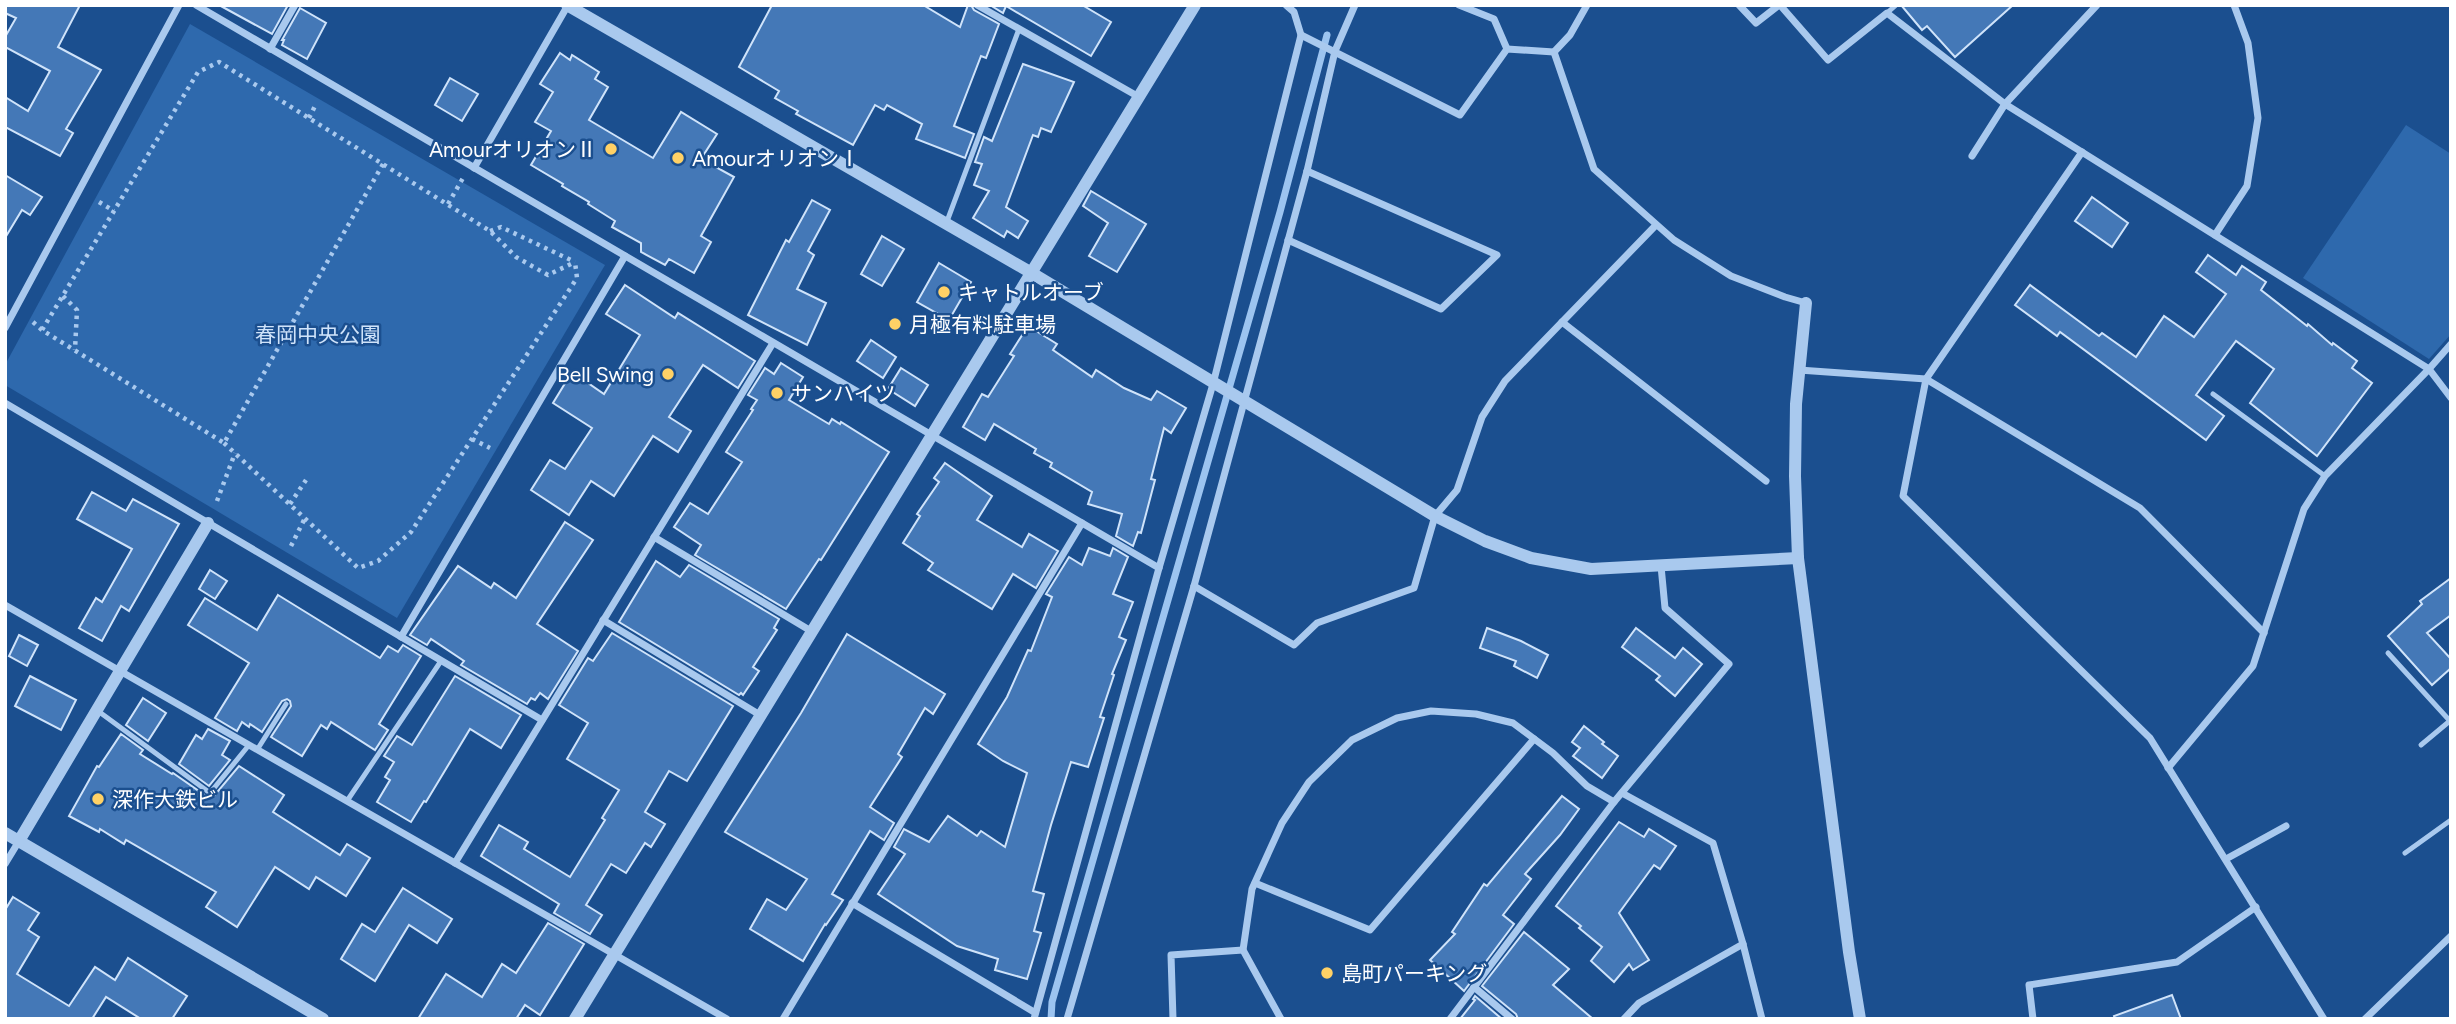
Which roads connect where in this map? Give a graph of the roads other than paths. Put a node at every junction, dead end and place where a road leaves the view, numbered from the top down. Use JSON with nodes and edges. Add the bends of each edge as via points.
{"nodes":[{"id":1,"x":180,"y":5,"type":"edge"},
{"id":2,"x":196,"y":5,"type":"edge"},
{"id":3,"x":295,"y":5,"type":"edge"},
{"id":4,"x":568,"y":5,"type":"edge"},
{"id":5,"x":977,"y":5,"type":"edge"},
{"id":6,"x":1195,"y":5,"type":"edge"},
{"id":7,"x":1286,"y":5,"type":"edge"},
{"id":8,"x":1355,"y":5,"type":"edge"},
{"id":9,"x":1459,"y":5,"type":"edge"},
{"id":10,"x":1587,"y":5,"type":"edge"},
{"id":11,"x":1739,"y":5,"type":"edge"},
{"id":12,"x":1779,"y":5,"type":"edge"},
{"id":13,"x":1896,"y":5,"type":"edge"},
{"id":14,"x":2097,"y":5,"type":"edge"},
{"id":15,"x":2234,"y":5,"type":"edge"},
{"id":16,"x":1887,"y":13,"type":"junction"},
{"id":17,"x":1019,"y":29,"type":"junction"},
{"id":18,"x":1301,"y":36,"type":"junction"},
{"id":19,"x":270,"y":49,"type":"junction"},
{"id":20,"x":1507,"y":49,"type":"junction"},
{"id":21,"x":1335,"y":51,"type":"junction"},
{"id":22,"x":1554,"y":52,"type":"junction"},
{"id":23,"x":1139,"y":97,"type":"junction"},
{"id":24,"x":2005,"y":104,"type":"junction"},
{"id":25,"x":2082,"y":152,"type":"junction"},
{"id":26,"x":1972,"y":156,"type":"dead end"},
{"id":27,"x":474,"y":168,"type":"junction"},
{"id":28,"x":1307,"y":171,"type":"junction"},
{"id":29,"x":946,"y":224,"type":"junction"},
{"id":30,"x":1656,"y":225,"type":"junction"},
{"id":31,"x":2215,"y":235,"type":"junction"},
{"id":32,"x":1288,"y":240,"type":"junction"},
{"id":33,"x":625,"y":256,"type":"junction"},
{"id":34,"x":1030,"y":272,"type":"junction"},
{"id":35,"x":1806,"y":303,"type":"joint"},
{"id":36,"x":1562,"y":322,"type":"junction"},
{"id":37,"x":5,"y":328,"type":"edge"},
{"id":38,"x":773,"y":343,"type":"junction"},
{"id":39,"x":2451,"y":344,"type":"edge"},
{"id":40,"x":2429,"y":369,"type":"junction"},
{"id":41,"x":1799,"y":370,"type":"junction"},
{"id":42,"x":1926,"y":379,"type":"junction"},
{"id":43,"x":1213,"y":384,"type":"junction"},
{"id":44,"x":2213,"y":394,"type":"dead end"},
{"id":45,"x":2451,"y":398,"type":"edge"},
{"id":46,"x":1245,"y":401,"type":"junction"},
{"id":47,"x":5,"y":403,"type":"edge"},
{"id":48,"x":931,"y":435,"type":"junction"},
{"id":49,"x":2325,"y":476,"type":"junction"},
{"id":50,"x":1766,"y":481,"type":"dead end"},
{"id":51,"x":1435,"y":516,"type":"junction"},
{"id":52,"x":208,"y":523,"type":"junction"},
{"id":53,"x":1082,"y":523,"type":"junction"},
{"id":54,"x":654,"y":537,"type":"junction"},
{"id":55,"x":1798,"y":558,"type":"junction"},
{"id":56,"x":1661,"y":566,"type":"junction"},
{"id":57,"x":1159,"y":568,"type":"junction"},
{"id":58,"x":1194,"y":586,"type":"junction"},
{"id":59,"x":5,"y":605,"type":"edge"},
{"id":60,"x":603,"y":620,"type":"junction"},
{"id":61,"x":811,"y":631,"type":"junction"},
{"id":62,"x":2264,"y":634,"type":"junction"},
{"id":63,"x":401,"y":637,"type":"junction"},
{"id":64,"x":2388,"y":653,"type":"dead end"},
{"id":65,"x":441,"y":661,"type":"junction"},
{"id":66,"x":120,"y":671,"type":"junction"},
{"id":67,"x":286,"y":704,"type":"dead end"},
{"id":68,"x":97,"y":710,"type":"junction"},
{"id":69,"x":760,"y":715,"type":"junction"},
{"id":70,"x":542,"y":720,"type":"junction"},
{"id":71,"x":2450,"y":720,"type":"edge"},
{"id":72,"x":1534,"y":739,"type":"junction"},
{"id":73,"x":249,"y":745,"type":"junction"},
{"id":74,"x":2421,"y":745,"type":"dead end"},
{"id":75,"x":257,"y":750,"type":"junction"},
{"id":76,"x":2168,"y":768,"type":"junction"},
{"id":77,"x":1622,"y":793,"type":"junction"},
{"id":78,"x":347,"y":801,"type":"junction"},
{"id":79,"x":1614,"y":802,"type":"junction"},
{"id":80,"x":2451,"y":820,"type":"edge"},
{"id":81,"x":2286,"y":826,"type":"dead end"},
{"id":82,"x":5,"y":833,"type":"edge"},
{"id":83,"x":19,"y":841,"type":"junction"},
{"id":84,"x":2405,"y":853,"type":"dead end"},
{"id":85,"x":2226,"y":859,"type":"junction"},
{"id":86,"x":455,"y":863,"type":"junction"},
{"id":87,"x":5,"y":864,"type":"edge"},
{"id":88,"x":1255,"y":883,"type":"junction"},
{"id":89,"x":852,"y":903,"type":"junction"},
{"id":90,"x":2256,"y":906,"type":"junction"},
{"id":91,"x":2451,"y":936,"type":"edge"},
{"id":92,"x":1744,"y":944,"type":"junction"},
{"id":93,"x":1243,"y":950,"type":"junction"},
{"id":94,"x":614,"y":954,"type":"junction"},
{"id":95,"x":1474,"y":987,"type":"junction"},
{"id":96,"x":1034,"y":1015,"type":"edge"},
{"id":97,"x":323,"y":1019,"type":"edge"},
{"id":98,"x":575,"y":1019,"type":"edge"},
{"id":99,"x":727,"y":1019,"type":"edge"},
{"id":100,"x":783,"y":1019,"type":"edge"},
{"id":101,"x":1067,"y":1019,"type":"edge"},
{"id":102,"x":1173,"y":1019,"type":"edge"},
{"id":103,"x":1281,"y":1019,"type":"edge"},
{"id":104,"x":1450,"y":1019,"type":"edge"},
{"id":105,"x":1512,"y":1019,"type":"edge"},
{"id":106,"x":1624,"y":1019,"type":"edge"},
{"id":107,"x":1762,"y":1019,"type":"edge"},
{"id":108,"x":1860,"y":1019,"type":"edge"},
{"id":109,"x":2033,"y":1019,"type":"edge"},
{"id":110,"x":2325,"y":1019,"type":"edge"},
{"id":111,"x":2365,"y":1019,"type":"edge"}],
"edges":[{"from":1,"to":37,"type":"street"},
{"from":2,"to":19,"type":"street"},
{"from":3,"to":19,"type":"street"},
{"from":4,"to":27,"type":"street"},
{"from":4,"to":29,"type":"street"},
{"from":5,"to":17,"type":"street"},
{"from":6,"to":23,"type":"street"},
{"from":7,"to":18,"type":"street","via":[[1294,12]]},
{"from":8,"to":21,"type":"street"},
{"from":9,"to":20,"type":"street","via":[[1494,19]]},
{"from":10,"to":22,"type":"street"},
{"from":11,"to":12,"type":"street","via":[[1756,23]]},
{"from":12,"to":16,"type":"street","via":[[1828,60]]},
{"from":13,"to":16,"type":"lane"},
{"from":14,"to":24,"type":"street"},
{"from":15,"to":31,"type":"street","via":[[2248,43],[2258,118],[2247,186]]},
{"from":16,"to":24,"type":"street"},
{"from":17,"to":23,"type":"street"},
{"from":17,"to":29,"type":"lane"},
{"from":18,"to":21,"type":"street"},
{"from":18,"to":43,"type":"street"},
{"from":19,"to":27,"type":"street"},
{"from":20,"to":21,"type":"street","via":[[1460,115]]},
{"from":20,"to":22,"type":"street"},
{"from":21,"to":28,"type":"street"},
{"from":22,"to":30,"type":"street","via":[[1594,169]]},
{"from":23,"to":34,"type":"street"},
{"from":24,"to":25,"type":"street"},
{"from":24,"to":26,"type":"street"},
{"from":25,"to":31,"type":"street"},
{"from":25,"to":42,"type":"street"},
{"from":27,"to":33,"type":"street"},
{"from":28,"to":32,"type":"street"},
{"from":28,"to":32,"type":"street","via":[[1497,255],[1441,309]]},
{"from":29,"to":34,"type":"street"},
{"from":30,"to":35,"type":"street","via":[[1731,276]]},
{"from":30,"to":36,"type":"street"},
{"from":31,"to":40,"type":"street"},
{"from":32,"to":46,"type":"street"},
{"from":33,"to":38,"type":"street"},
{"from":33,"to":63,"type":"street"},
{"from":34,"to":43,"type":"street"},
{"from":34,"to":48,"type":"street"},
{"from":35,"to":41,"type":"street"},
{"from":36,"to":50,"type":"street"},
{"from":36,"to":51,"type":"street","via":[[1505,380],[1482,417],[1457,490]]},
{"from":38,"to":48,"type":"street"},
{"from":38,"to":54,"type":"street"},
{"from":39,"to":40,"type":"street"},
{"from":40,"to":45,"type":"street"},
{"from":40,"to":49,"type":"street"},
{"from":41,"to":42,"type":"street"},
{"from":41,"to":55,"type":"street"},
{"from":42,"to":62,"type":"street","via":[[2140,508]]},
{"from":42,"to":76,"type":"street","via":[[1903,496],[2150,738]]},
{"from":43,"to":46,"type":"street"},
{"from":43,"to":57,"type":"street"},
{"from":44,"to":49,"type":"lane"},
{"from":46,"to":51,"type":"street"},
{"from":46,"to":58,"type":"street"},
{"from":47,"to":52,"type":"street"},
{"from":48,"to":53,"type":"street"},
{"from":48,"to":61,"type":"street"},
{"from":49,"to":62,"type":"street","via":[[2304,509]]},
{"from":51,"to":56,"type":"street","via":[[1485,541],[1564,566]]},
{"from":51,"to":58,"type":"street","via":[[1414,589],[1317,623],[1294,645]]},
{"from":52,"to":63,"type":"street"},
{"from":52,"to":66,"type":"street"},
{"from":53,"to":57,"type":"street"},
{"from":53,"to":89,"type":"street"},
{"from":54,"to":60,"type":"street"},
{"from":54,"to":61,"type":"street"},
{"from":55,"to":56,"type":"street"},
{"from":55,"to":108,"type":"street"},
{"from":56,"to":77,"type":"street","via":[[1665,608],[1729,664]]},
{"from":57,"to":96,"type":"street"},
{"from":58,"to":101,"type":"street"},
{"from":59,"to":66,"type":"street"},
{"from":60,"to":69,"type":"street"},
{"from":60,"to":70,"type":"street"},
{"from":61,"to":69,"type":"street"},
{"from":62,"to":76,"type":"street","via":[[2253,666]]},
{"from":63,"to":65,"type":"street"},
{"from":64,"to":71,"type":"lane"},
{"from":65,"to":70,"type":"street"},
{"from":65,"to":78,"type":"lane"},
{"from":66,"to":68,"type":"street"},
{"from":66,"to":73,"type":"street"},
{"from":67,"to":75,"type":"lane"},
{"from":68,"to":73,"type":"lane","via":[[211,793]]},
{"from":68,"to":83,"type":"street"},
{"from":69,"to":94,"type":"street"},
{"from":70,"to":86,"type":"street"},
{"from":71,"to":74,"type":"lane"},
{"from":72,"to":79,"type":"street","via":[[1587,786]]},
{"from":72,"to":88,"type":"street","via":[[1513,723],[1476,714],[1431,711],[1397,718],[1352,740],[1309,782],[1282,823]]},
{"from":72,"to":88,"type":"street","via":[[1370,930]]},
{"from":73,"to":75,"type":"street"},
{"from":75,"to":78,"type":"street"},
{"from":76,"to":85,"type":"street"},
{"from":77,"to":79,"type":"street"},
{"from":77,"to":92,"type":"street","via":[[1713,843]]},
{"from":78,"to":86,"type":"street"},
{"from":79,"to":95,"type":"street"},
{"from":80,"to":84,"type":"lane"},
{"from":81,"to":85,"type":"street"},
{"from":82,"to":83,"type":"street"},
{"from":83,"to":87,"type":"street"},
{"from":83,"to":97,"type":"street"},
{"from":85,"to":90,"type":"street"},
{"from":86,"to":94,"type":"street"},
{"from":88,"to":93,"type":"street"},
{"from":89,"to":96,"type":"street"},
{"from":89,"to":100,"type":"street"},
{"from":90,"to":109,"type":"street","via":[[2177,962],[2029,985]]},
{"from":90,"to":110,"type":"street"},
{"from":91,"to":111,"type":"street"},
{"from":92,"to":106,"type":"street","via":[[1639,1003]]},
{"from":92,"to":107,"type":"street"},
{"from":93,"to":102,"type":"street","via":[[1171,955]]},
{"from":93,"to":103,"type":"street"},
{"from":94,"to":98,"type":"street"},
{"from":94,"to":99,"type":"street"},
{"from":95,"to":104,"type":"street"},
{"from":95,"to":105,"type":"street"}]}
